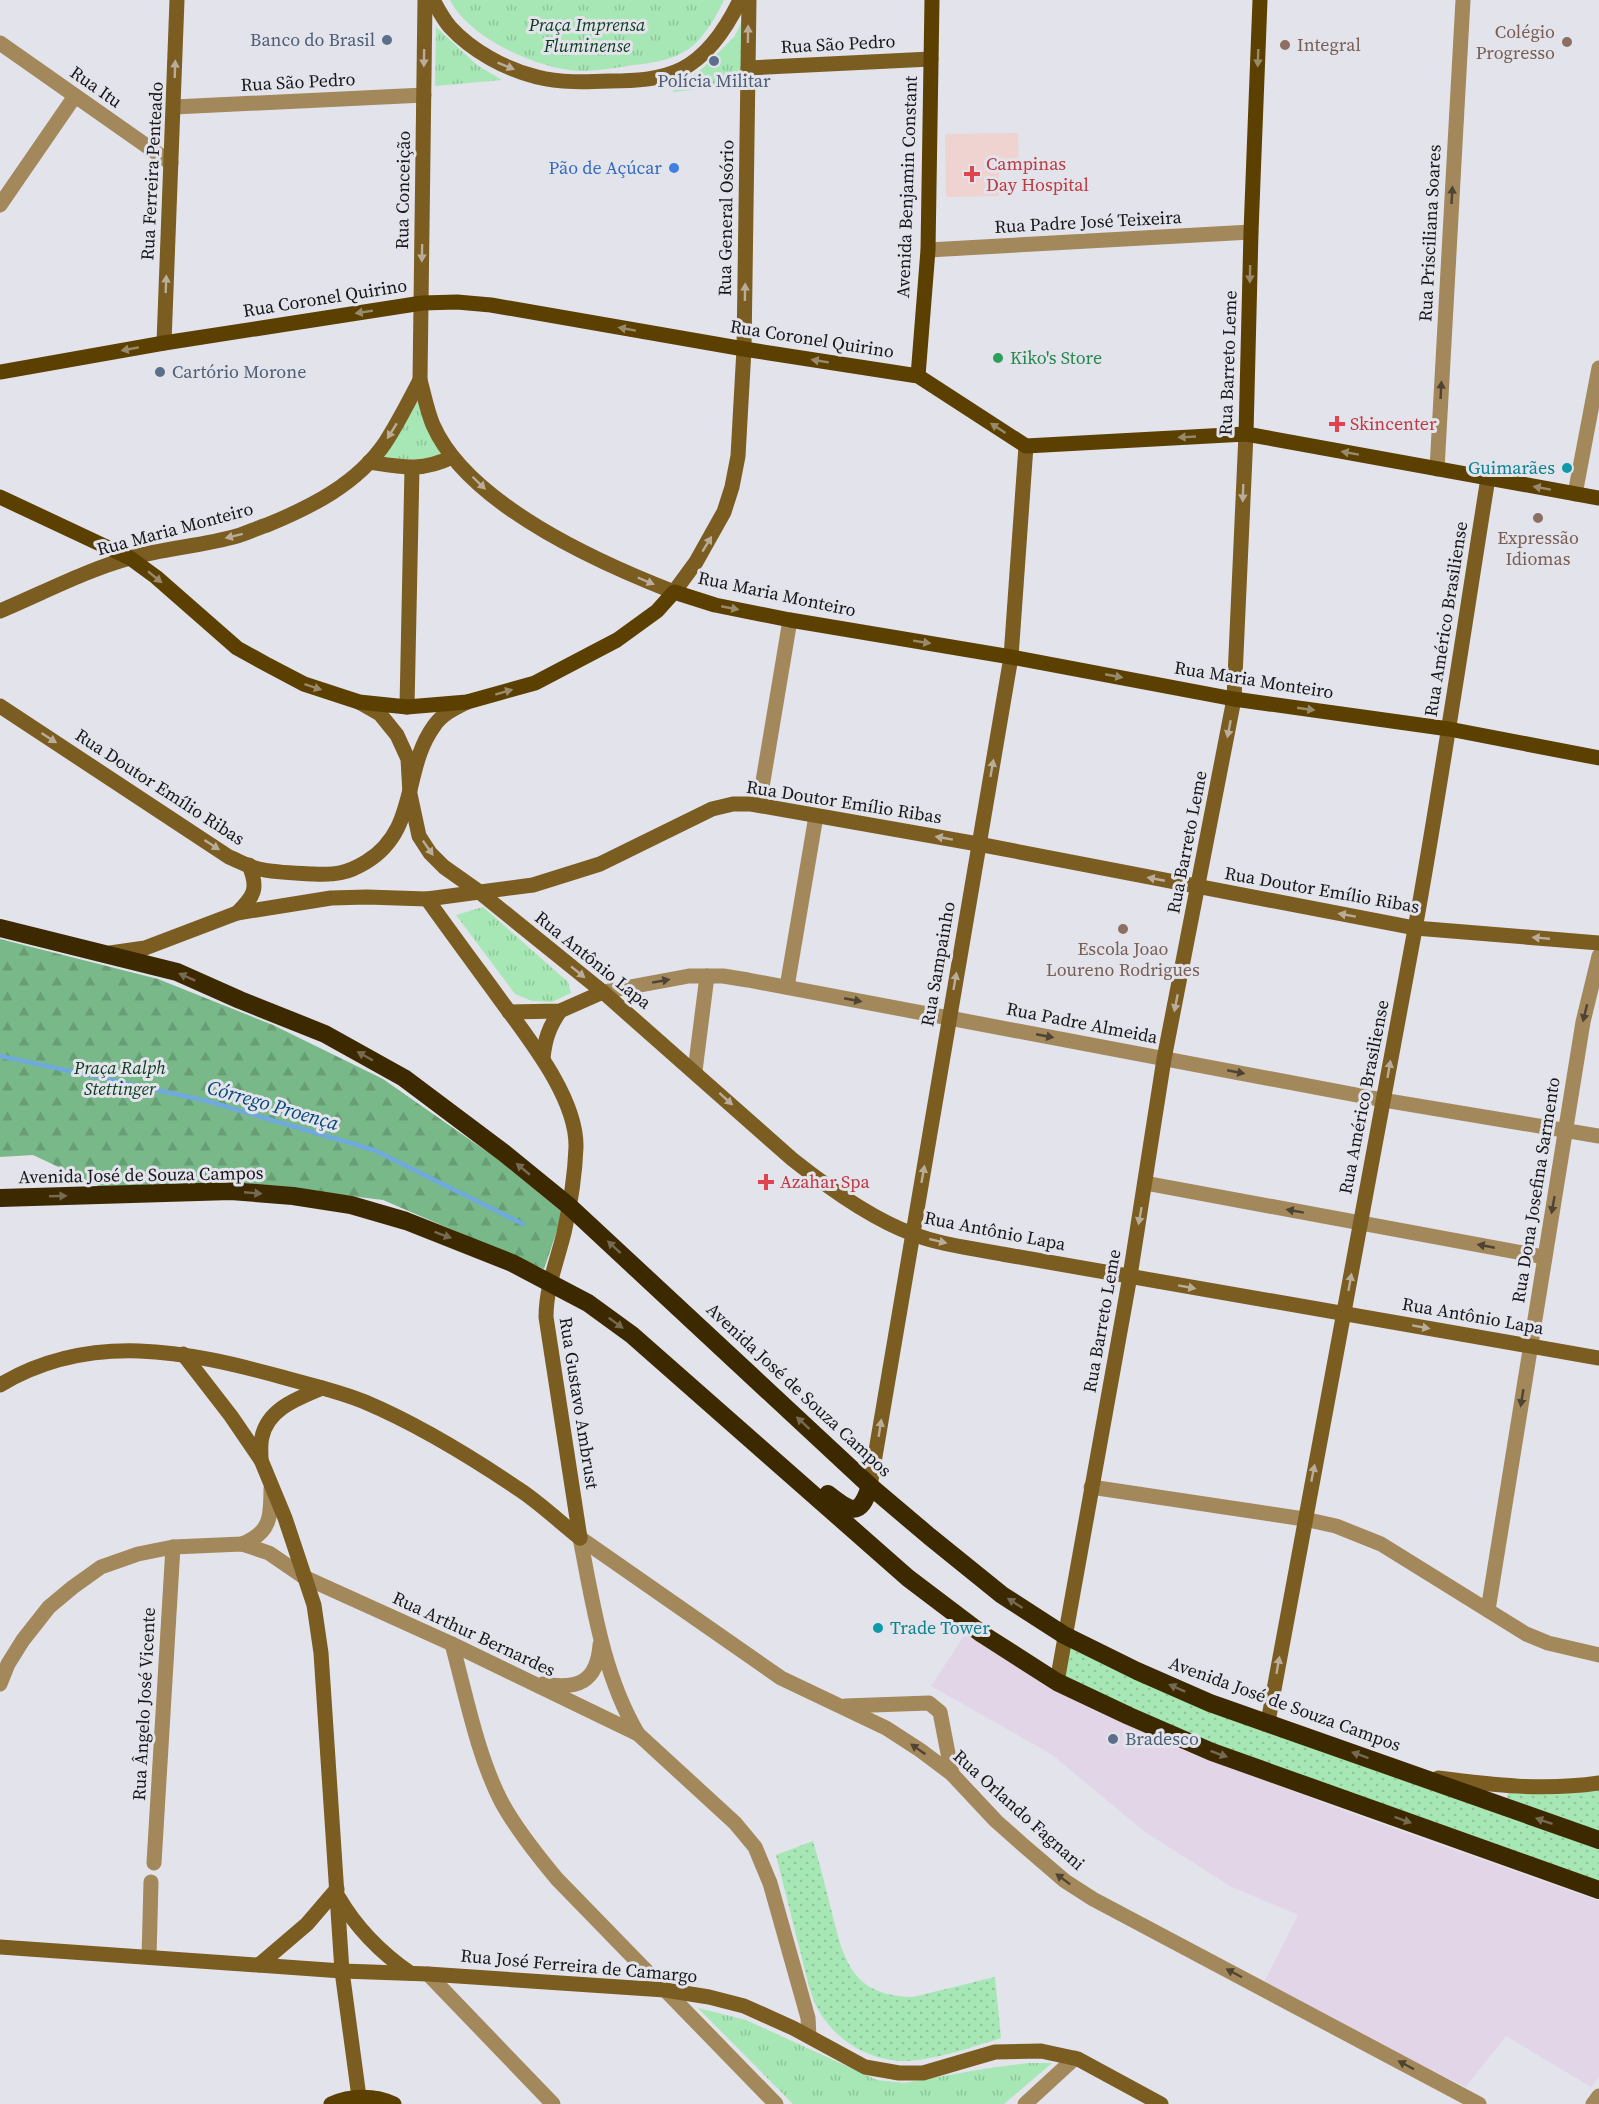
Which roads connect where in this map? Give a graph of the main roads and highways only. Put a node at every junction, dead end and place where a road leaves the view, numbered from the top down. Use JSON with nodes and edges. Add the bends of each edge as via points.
{"nodes":[{"id":1,"x":932,"y":0,"type":"edge"},
{"id":2,"x":1260,"y":0,"type":"edge"},
{"id":3,"x":7,"y":371,"type":"edge"},
{"id":4,"x":918,"y":376,"type":"junction"},
{"id":5,"x":0,"y":378,"type":"edge"},
{"id":6,"x":1246,"y":434,"type":"junction"},
{"id":7,"x":0,"y":497,"type":"edge"},
{"id":8,"x":1599,"y":498,"type":"edge"},
{"id":9,"x":674,"y":592,"type":"joint"},
{"id":10,"x":1599,"y":758,"type":"edge"},
{"id":11,"x":0,"y":928,"type":"edge"},
{"id":12,"x":0,"y":1198,"type":"edge"},
{"id":13,"x":755,"y":1444,"type":"junction"},
{"id":14,"x":870,"y":1486,"type":"junction"},
{"id":15,"x":1599,"y":1840,"type":"edge"},
{"id":16,"x":1599,"y":1890,"type":"edge"},
{"id":17,"x":331,"y":2104,"type":"edge"},
{"id":18,"x":394,"y":2104,"type":"edge"}],
"edges":[{"from":1,"to":4,"type":"main road","name":"Avenida Benjamin Constant","via":[[928,250]]},
{"from":2,"to":6,"type":"main road","name":"Rua Barreto Leme","one_way":true},
{"from":4,"to":3,"type":"main road","name":"Rua Coronel Quirino","one_way":true,"via":[[457,302],[422,303]]},
{"from":3,"to":5,"type":"main road","name":"Rua Coronel Quirino"},
{"from":6,"to":4,"type":"main road","name":"Rua Coronel Quirino","one_way":true,"via":[[1026,446]]},
{"from":8,"to":6,"type":"main road","one_way":true},
{"from":7,"to":9,"type":"main road","name":"Rua General Osório","one_way":true,"via":[[130,558],[237,648],[304,684],[359,702],[407,706],[467,702],[535,683],[617,640],[657,611]]},
{"from":9,"to":10,"type":"main road","name":"Rua Maria Monteiro","one_way":true,"via":[[714,605],[790,620],[1234,699],[1449,729]]},
{"from":14,"to":11,"type":"highway","name":"Avenida José de Souza Campos","one_way":true,"via":[[568,1206],[404,1078],[326,1034],[177,972]]},
{"from":12,"to":13,"type":"highway","name":"Avenida José de Souza Campos","one_way":true,"via":[[220,1191],[351,1205],[406,1221],[466,1244],[588,1303],[632,1335]]},
{"from":13,"to":14,"type":"highway","via":[[848,1508],[861,1506]]},
{"from":13,"to":16,"type":"highway","name":"Avenida José de Souza Campos","one_way":true,"via":[[953,1614],[1057,1682],[1212,1752]]},
{"from":15,"to":14,"type":"highway","name":"Avenida José de Souza Campos","one_way":true,"via":[[1210,1703],[1137,1671],[1064,1635],[1002,1595]]},
{"from":17,"to":18,"type":"main road","via":[[359,2097]]}]}
